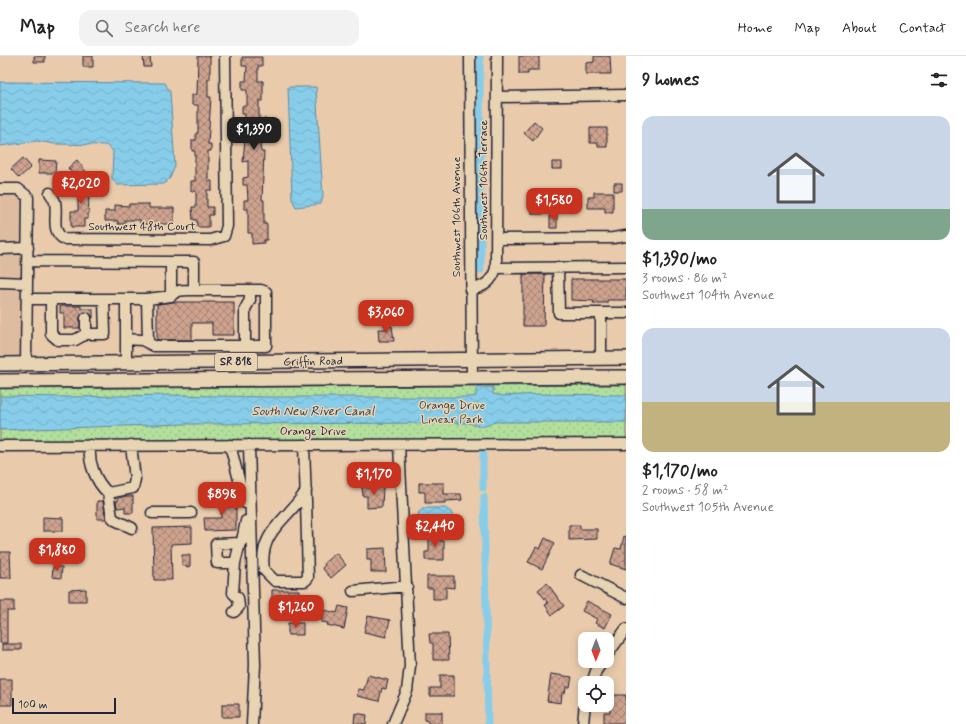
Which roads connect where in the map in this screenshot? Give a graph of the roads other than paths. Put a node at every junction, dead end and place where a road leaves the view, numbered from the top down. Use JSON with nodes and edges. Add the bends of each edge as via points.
{"nodes":[{"id":1,"x":225,"y":56,"type":"edge"},
{"id":2,"x":470,"y":56,"type":"edge"},
{"id":3,"x":497,"y":56,"type":"edge"},
{"id":4,"x":626,"y":96,"type":"edge"},
{"id":5,"x":497,"y":97,"type":"junction"},
{"id":6,"x":0,"y":189,"type":"edge"},
{"id":7,"x":50,"y":193,"type":"dead end"},
{"id":8,"x":626,"y":236,"type":"edge"},
{"id":9,"x":497,"y":239,"type":"junction"},
{"id":10,"x":28,"y":248,"type":"junction"},
{"id":11,"x":0,"y":249,"type":"edge"},
{"id":12,"x":27,"y":261,"type":"junction"},
{"id":13,"x":171,"y":262,"type":"junction"},
{"id":14,"x":626,"y":267,"type":"edge"},
{"id":15,"x":496,"y":268,"type":"junction"},
{"id":16,"x":558,"y":268,"type":"junction"},
{"id":17,"x":0,"y":282,"type":"edge"},
{"id":18,"x":27,"y":283,"type":"junction"},
{"id":19,"x":194,"y":290,"type":"junction"},
{"id":20,"x":250,"y":290,"type":"junction"},
{"id":21,"x":470,"y":290,"type":"junction"},
{"id":22,"x":171,"y":296,"type":"junction"},
{"id":23,"x":27,"y":299,"type":"junction"},
{"id":24,"x":51,"y":299,"type":"junction"},
{"id":25,"x":104,"y":299,"type":"junction"},
{"id":26,"x":126,"y":299,"type":"junction"},
{"id":27,"x":147,"y":299,"type":"junction"},
{"id":28,"x":85,"y":309,"type":"junction"},
{"id":29,"x":601,"y":313,"type":"junction"},
{"id":30,"x":626,"y":313,"type":"edge"},
{"id":31,"x":86,"y":334,"type":"junction"},
{"id":32,"x":126,"y":339,"type":"junction"},
{"id":33,"x":148,"y":342,"type":"junction"},
{"id":34,"x":245,"y":345,"type":"junction"},
{"id":35,"x":601,"y":358,"type":"junction"},
{"id":36,"x":626,"y":358,"type":"edge"},
{"id":37,"x":471,"y":359,"type":"junction"},
{"id":38,"x":84,"y":363,"type":"junction"},
{"id":39,"x":126,"y":363,"type":"junction"},
{"id":40,"x":0,"y":364,"type":"edge"},
{"id":41,"x":26,"y":364,"type":"junction"},
{"id":42,"x":472,"y":377,"type":"junction"},
{"id":43,"x":626,"y":377,"type":"edge"},
{"id":44,"x":0,"y":379,"type":"edge"},
{"id":45,"x":61,"y":381,"type":"junction"},
{"id":46,"x":399,"y":444,"type":"junction"},
{"id":47,"x":626,"y":444,"type":"edge"},
{"id":48,"x":131,"y":445,"type":"junction"},
{"id":49,"x":230,"y":445,"type":"junction"},
{"id":50,"x":249,"y":445,"type":"junction"},
{"id":51,"x":304,"y":445,"type":"junction"},
{"id":52,"x":0,"y":446,"type":"edge"},
{"id":53,"x":90,"y":446,"type":"junction"},
{"id":54,"x":306,"y":491,"type":"junction"},
{"id":55,"x":108,"y":493,"type":"junction"},
{"id":56,"x":152,"y":513,"type":"dead end"},
{"id":57,"x":191,"y":513,"type":"dead end"},
{"id":58,"x":132,"y":528,"type":"dead end"},
{"id":59,"x":240,"y":543,"type":"junction"},
{"id":60,"x":235,"y":563,"type":"junction"},
{"id":61,"x":581,"y":575,"type":"dead end"},
{"id":62,"x":408,"y":586,"type":"junction"},
{"id":63,"x":353,"y":591,"type":"dead end"},
{"id":64,"x":626,"y":598,"type":"edge"},
{"id":65,"x":234,"y":612,"type":"dead end"},
{"id":66,"x":626,"y":629,"type":"edge"},
{"id":67,"x":614,"y":645,"type":"edge"},
{"id":68,"x":584,"y":712,"type":"edge"},
{"id":69,"x":252,"y":724,"type":"edge"},
{"id":70,"x":393,"y":724,"type":"edge"},
{"id":71,"x":583,"y":724,"type":"edge"}],
"edges":[{"from":1,"to":7,"type":"street","name":"Southwest 48th Court","via":[[226,238],[73,240],[59,236],[55,227],[55,203]]},
{"from":2,"to":21,"type":"street","name":"Southwest 106th Avenue"},
{"from":3,"to":5,"type":"street","name":"Southwest 106th Terrace"},
{"from":4,"to":5,"type":"street"},
{"from":5,"to":9,"type":"street","name":"Southwest 106th Terrace"},
{"from":6,"to":10,"type":"street","via":[[18,189],[28,197]]},
{"from":8,"to":9,"type":"street"},
{"from":9,"to":15,"type":"street","name":"Southwest 106th Terrace"},
{"from":10,"to":11,"type":"street"},
{"from":10,"to":12,"type":"street"},
{"from":12,"to":13,"type":"street"},
{"from":12,"to":18,"type":"street"},
{"from":13,"to":19,"type":"street","via":[[194,262]]},
{"from":13,"to":22,"type":"street"},
{"from":14,"to":16,"type":"street"},
{"from":15,"to":16,"type":"street"},
{"from":15,"to":21,"type":"street","name":"Southwest 106th Terrace","via":[[487,284]]},
{"from":16,"to":29,"type":"street","via":[[559,313]]},
{"from":17,"to":18,"type":"street"},
{"from":18,"to":23,"type":"street"},
{"from":19,"to":20,"type":"street"},
{"from":19,"to":22,"type":"street","via":[[181,290]]},
{"from":20,"to":34,"type":"street","via":[[249,303],[245,309]]},
{"from":20,"to":34,"type":"street","via":[[266,292],[266,346]]},
{"from":21,"to":37,"type":"street","name":"Southwest 106th Avenue"},
{"from":22,"to":27,"type":"street"},
{"from":23,"to":24,"type":"street"},
{"from":23,"to":41,"type":"street"},
{"from":24,"to":28,"type":"street"},
{"from":24,"to":31,"type":"street","via":[[53,337],[58,340],[75,340]]},
{"from":25,"to":26,"type":"street"},
{"from":25,"to":28,"type":"street"},
{"from":25,"to":31,"type":"street","via":[[109,334]]},
{"from":26,"to":27,"type":"street"},
{"from":26,"to":32,"type":"street"},
{"from":27,"to":33,"type":"street"},
{"from":28,"to":31,"type":"street"},
{"from":29,"to":30,"type":"street"},
{"from":29,"to":35,"type":"street"},
{"from":32,"to":33,"type":"street"},
{"from":32,"to":39,"type":"street"},
{"from":33,"to":34,"type":"street","via":[[154,346]]},
{"from":35,"to":36,"type":"main road","name":"Griffin Road","number":"SR 818"},
{"from":35,"to":37,"type":"main road","name":"Griffin Road","number":"SR 818"},
{"from":37,"to":39,"type":"main road","name":"Griffin Road","number":"SR 818"},
{"from":37,"to":42,"type":"street","name":"Southwest 106th Avenue"},
{"from":38,"to":39,"type":"main road","name":"Griffin Road","number":"SR 818"},
{"from":38,"to":41,"type":"main road","name":"Griffin Road","number":"SR 818"},
{"from":38,"to":45,"type":"main road","via":[[66,373]]},
{"from":40,"to":41,"type":"main road","name":"Griffin Road","number":"SR 818"},
{"from":41,"to":44,"type":"main road","via":[[20,372]]},
{"from":42,"to":43,"type":"main road","name":"Griffin Road","number":"SR 818"},
{"from":42,"to":45,"type":"main road","name":"Griffin Road","number":"SR 818"},
{"from":44,"to":45,"type":"main road","name":"Griffin Road","number":"SR 818"},
{"from":46,"to":47,"type":"street","name":"Orange Drive"},
{"from":46,"to":51,"type":"street","name":"Orange Drive"},
{"from":46,"to":62,"type":"street"},
{"from":48,"to":49,"type":"street","name":"Orange Drive"},
{"from":48,"to":53,"type":"street","name":"Orange Drive"},
{"from":48,"to":55,"type":"street","via":[[135,479],[133,488]]},
{"from":49,"to":50,"type":"street","name":"Orange Drive"},
{"from":49,"to":59,"type":"street","via":[[245,499],[246,522]]},
{"from":50,"to":51,"type":"street","name":"Orange Drive"},
{"from":50,"to":69,"type":"street","via":[[255,666]]},
{"from":51,"to":54,"type":"street"},
{"from":52,"to":53,"type":"street","name":"Orange Drive"},
{"from":53,"to":55,"type":"street","via":[[92,469]]},
{"from":54,"to":54,"type":"street","via":[[266,540],[263,552],[264,570],[275,581],[308,580]]},
{"from":55,"to":58,"type":"street","via":[[112,517]]},
{"from":56,"to":57,"type":"street"},
{"from":59,"to":60,"type":"street"},
{"from":59,"to":60,"type":"street","via":[[216,544],[217,563]]},
{"from":60,"to":65,"type":"street","via":[[233,592],[238,598],[238,607]]},
{"from":61,"to":64,"type":"street"},
{"from":62,"to":63,"type":"street"},
{"from":62,"to":70,"type":"street","via":[[410,666],[407,691]]},
{"from":66,"to":67,"type":"street"},
{"from":68,"to":71,"type":"street"}]}
